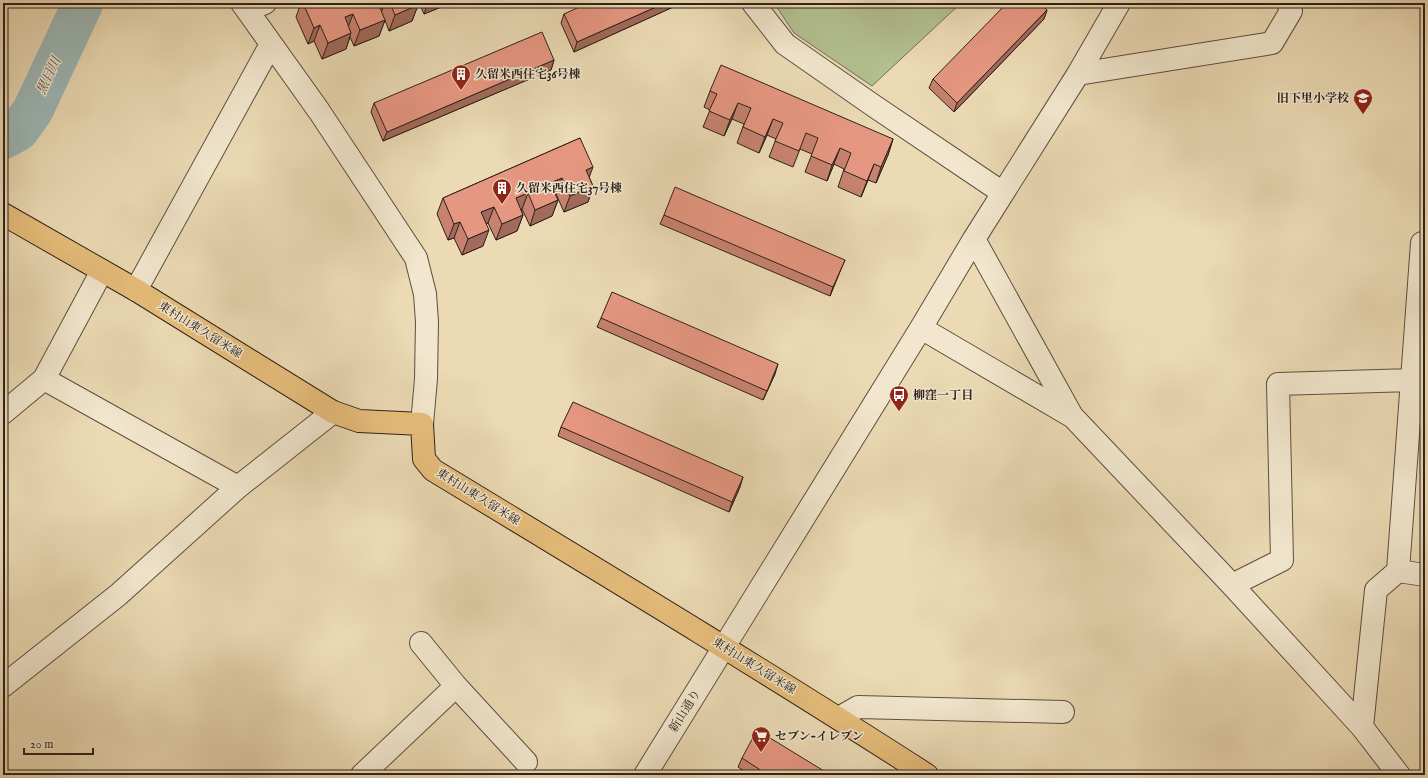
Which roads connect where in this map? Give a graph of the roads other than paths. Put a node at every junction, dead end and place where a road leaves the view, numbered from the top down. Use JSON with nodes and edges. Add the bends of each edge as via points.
{"nodes":[{"id":1,"x":752,"y":3,"type":"edge"},
{"id":2,"x":1119,"y":3,"type":"edge"},
{"id":3,"x":1288,"y":3,"type":"edge"},
{"id":4,"x":251,"y":5,"type":"edge"},
{"id":5,"x":270,"y":44,"type":"junction"},
{"id":6,"x":1078,"y":74,"type":"junction"},
{"id":7,"x":1003,"y":193,"type":"junction"},
{"id":8,"x":3,"y":214,"type":"edge"},
{"id":9,"x":974,"y":239,"type":"junction"},
{"id":10,"x":1425,"y":244,"type":"edge"},
{"id":11,"x":102,"y":271,"type":"junction"},
{"id":12,"x":136,"y":290,"type":"junction"},
{"id":13,"x":922,"y":328,"type":"junction"},
{"id":14,"x":44,"y":378,"type":"junction"},
{"id":15,"x":1412,"y":380,"type":"junction"},
{"id":16,"x":333,"y":412,"type":"junction"},
{"id":17,"x":3,"y":413,"type":"edge"},
{"id":18,"x":1073,"y":417,"type":"junction"},
{"id":19,"x":422,"y":424,"type":"junction"},
{"id":20,"x":238,"y":487,"type":"junction"},
{"id":21,"x":1398,"y":571,"type":"junction"},
{"id":22,"x":1425,"y":575,"type":"edge"},
{"id":23,"x":1232,"y":585,"type":"junction"},
{"id":24,"x":421,"y":642,"type":"dead end"},
{"id":25,"x":725,"y":647,"type":"junction"},
{"id":26,"x":3,"y":686,"type":"edge"},
{"id":27,"x":456,"y":686,"type":"junction"},
{"id":28,"x":1062,"y":712,"type":"dead end"},
{"id":29,"x":839,"y":718,"type":"junction"},
{"id":30,"x":1362,"y":727,"type":"junction"},
{"id":31,"x":526,"y":762,"type":"dead end"},
{"id":32,"x":362,"y":775,"type":"edge"},
{"id":33,"x":645,"y":775,"type":"edge"},
{"id":34,"x":927,"y":775,"type":"edge"},
{"id":35,"x":1399,"y":775,"type":"edge"}],
"edges":[{"from":1,"to":7,"type":"street","via":[[785,44]]},
{"from":2,"to":6,"type":"street","name":"新山通り"},
{"from":3,"to":6,"type":"street","via":[[1290,11],[1272,43]]},
{"from":4,"to":5,"type":"street"},
{"from":5,"to":12,"type":"street"},
{"from":5,"to":19,"type":"street","via":[[319,111],[416,258],[425,294],[427,322]]},
{"from":6,"to":7,"type":"street","name":"新山通り"},
{"from":7,"to":9,"type":"street","name":"新山通り"},
{"from":8,"to":11,"type":"main road","name":"東村山東久留米線"},
{"from":9,"to":13,"type":"street","name":"新山通り"},
{"from":9,"to":18,"type":"street"},
{"from":10,"to":15,"type":"street","via":[[1422,243]]},
{"from":11,"to":12,"type":"main road","name":"東村山東久留米線"},
{"from":11,"to":14,"type":"street"},
{"from":12,"to":16,"type":"main road","name":"東村山東久留米線"},
{"from":13,"to":18,"type":"street"},
{"from":13,"to":25,"type":"street","name":"新山通り"},
{"from":14,"to":17,"type":"street"},
{"from":14,"to":20,"type":"street"},
{"from":15,"to":21,"type":"street"},
{"from":15,"to":23,"type":"street","via":[[1278,384],[1282,560]]},
{"from":16,"to":19,"type":"main road","name":"東村山東久留米線","via":[[359,421]]},
{"from":16,"to":20,"type":"street"},
{"from":18,"to":23,"type":"street"},
{"from":19,"to":25,"type":"main road","name":"東村山東久留米線","via":[[424,459],[433,470]]},
{"from":20,"to":26,"type":"street","via":[[118,595]]},
{"from":21,"to":22,"type":"street"},
{"from":21,"to":30,"type":"street","via":[[1376,590]]},
{"from":23,"to":30,"type":"street"},
{"from":24,"to":27,"type":"street"},
{"from":25,"to":29,"type":"main road","name":"東村山東久留米線"},
{"from":25,"to":33,"type":"street","name":"新山通り"},
{"from":27,"to":31,"type":"street"},
{"from":27,"to":32,"type":"street"},
{"from":28,"to":29,"type":"street","via":[[858,706]]},
{"from":29,"to":34,"type":"main road","name":"東村山東久留米線"},
{"from":30,"to":35,"type":"street"}]}
